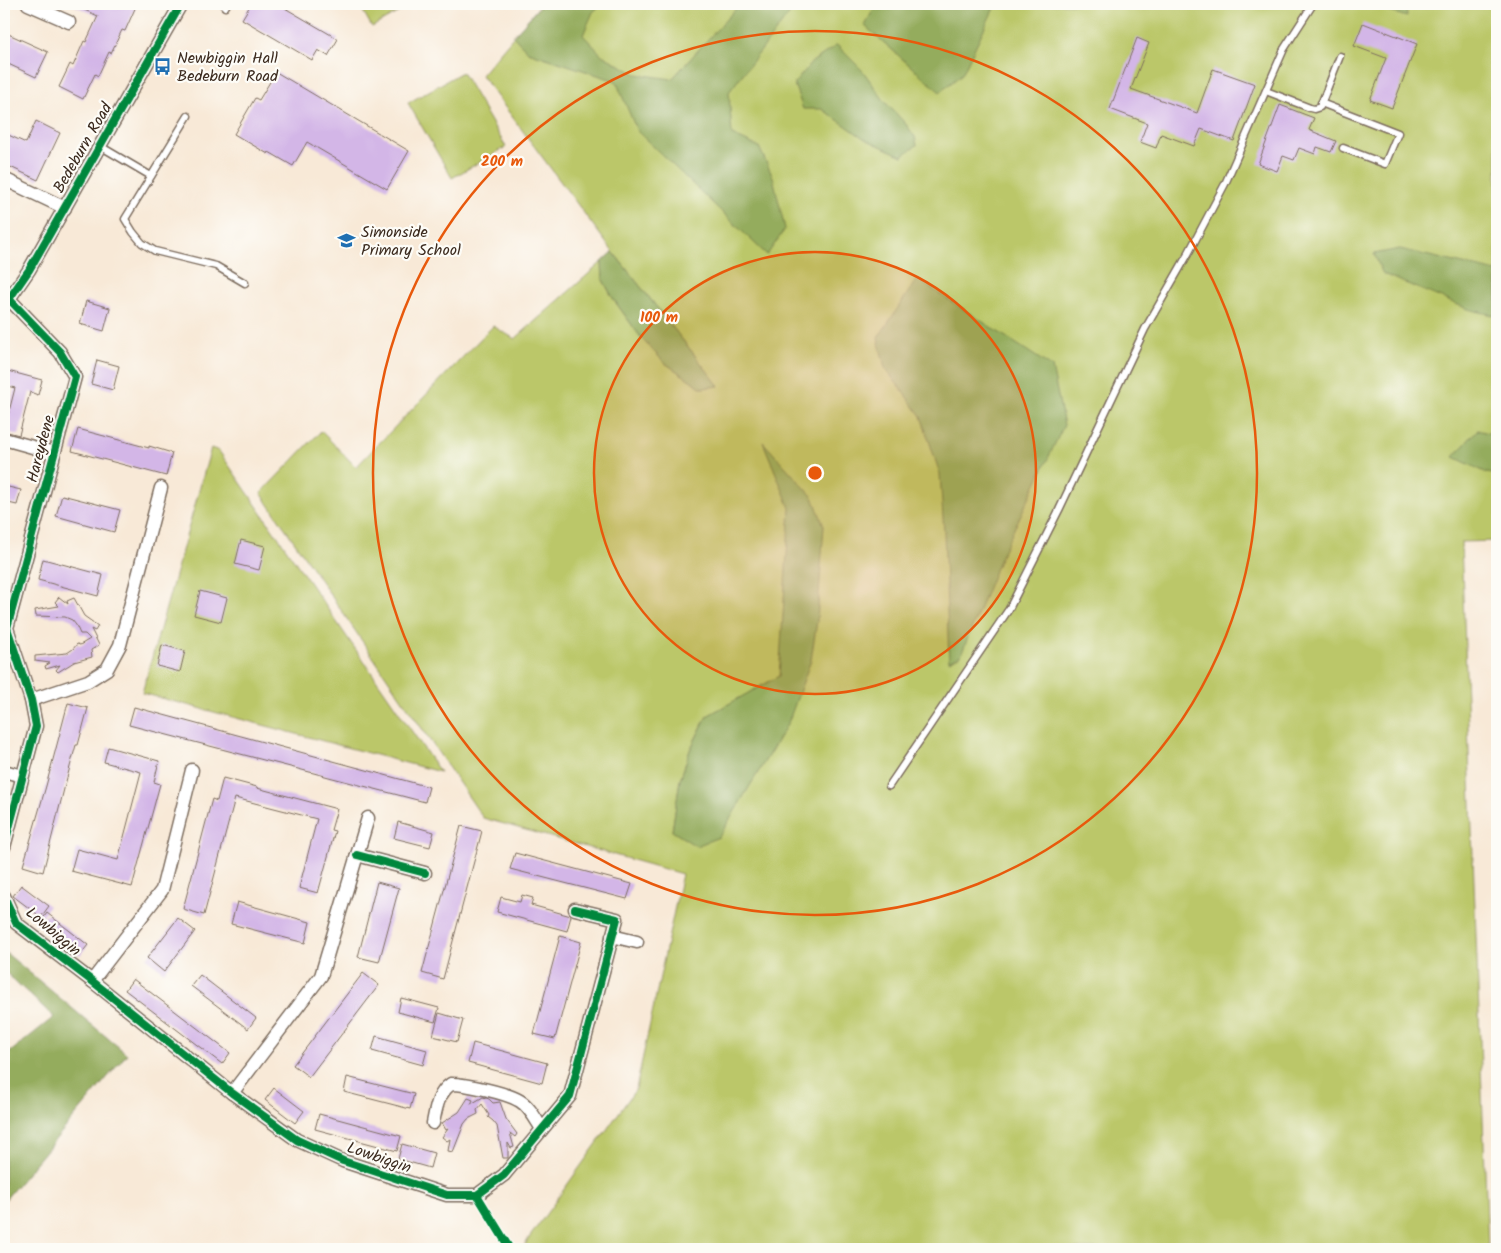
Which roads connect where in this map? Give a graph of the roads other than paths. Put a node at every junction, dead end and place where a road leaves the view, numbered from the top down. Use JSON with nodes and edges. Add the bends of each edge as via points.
{"nodes":[{"id":1,"x":28,"y":4,"type":"edge"},
{"id":2,"x":181,"y":4,"type":"edge"},
{"id":3,"x":1313,"y":4,"type":"edge"},
{"id":4,"x":69,"y":22,"type":"dead end"},
{"id":5,"x":1340,"y":56,"type":"dead end"},
{"id":6,"x":1266,"y":91,"type":"junction"},
{"id":7,"x":1321,"y":103,"type":"junction"},
{"id":8,"x":188,"y":116,"type":"dead end"},
{"id":9,"x":100,"y":146,"type":"junction"},
{"id":10,"x":1342,"y":148,"type":"dead end"},
{"id":11,"x":151,"y":176,"type":"junction"},
{"id":12,"x":4,"y":179,"type":"edge"},
{"id":13,"x":65,"y":208,"type":"junction"},
{"id":14,"x":245,"y":283,"type":"dead end"},
{"id":15,"x":6,"y":300,"type":"edge"},
{"id":16,"x":4,"y":439,"type":"edge"},
{"id":17,"x":54,"y":453,"type":"junction"},
{"id":18,"x":162,"y":488,"type":"dead end"},
{"id":19,"x":6,"y":628,"type":"edge"},
{"id":20,"x":31,"y":700,"type":"junction"},
{"id":21,"x":192,"y":770,"type":"dead end"},
{"id":22,"x":4,"y":771,"type":"edge"},
{"id":23,"x":22,"y":776,"type":"junction"},
{"id":24,"x":889,"y":786,"type":"dead end"},
{"id":25,"x":368,"y":818,"type":"dead end"},
{"id":26,"x":4,"y":847,"type":"edge"},
{"id":27,"x":357,"y":855,"type":"junction"},
{"id":28,"x":425,"y":873,"type":"dead end"},
{"id":29,"x":4,"y":896,"type":"edge"},
{"id":30,"x":575,"y":909,"type":"dead end"},
{"id":31,"x":612,"y":936,"type":"junction"},
{"id":32,"x":637,"y":942,"type":"dead end"},
{"id":33,"x":92,"y":981,"type":"junction"},
{"id":34,"x":232,"y":1093,"type":"junction"},
{"id":35,"x":433,"y":1123,"type":"dead end"},
{"id":36,"x":542,"y":1129,"type":"junction"}],
"edges":[{"from":1,"to":4,"type":"street"},
{"from":2,"to":9,"type":"street","name":"Bedeburn Road"},
{"from":3,"to":6,"type":"lane","via":[[1284,49]]},
{"from":5,"to":7,"type":"lane"},
{"from":6,"to":7,"type":"lane","via":[[1314,109]]},
{"from":6,"to":24,"type":"lane","via":[[1225,184],[1145,329],[1009,609]]},
{"from":7,"to":10,"type":"lane","via":[[1398,133],[1385,164]]},
{"from":8,"to":11,"type":"lane"},
{"from":9,"to":11,"type":"lane"},
{"from":9,"to":13,"type":"street","name":"Bedeburn Road"},
{"from":11,"to":14,"type":"lane","via":[[125,219],[142,243],[155,252],[216,266]]},
{"from":12,"to":13,"type":"street","name":"Bedeburn Road"},
{"from":13,"to":15,"type":"street","name":"Bedeburn Road","via":[[29,270]]},
{"from":15,"to":17,"type":"street","name":"Hareydene","via":[[60,352],[75,377]]},
{"from":16,"to":17,"type":"street","name":"Hareydene"},
{"from":17,"to":19,"type":"street","name":"Hareydene"},
{"from":18,"to":20,"type":"street","via":[[120,645],[107,669],[88,681]]},
{"from":19,"to":20,"type":"street","name":"Hareydene"},
{"from":20,"to":23,"type":"street","name":"Hareydene","via":[[36,726]]},
{"from":21,"to":33,"type":"street","via":[[162,890]]},
{"from":22,"to":23,"type":"street"},
{"from":23,"to":26,"type":"street","name":"Hareydene"},
{"from":25,"to":27,"type":"street"},
{"from":27,"to":28,"type":"street"},
{"from":27,"to":34,"type":"street","via":[[321,976]]},
{"from":29,"to":33,"type":"street","name":"Lowbiggin","via":[[16,923]]},
{"from":30,"to":31,"type":"street","name":"Lowbiggin","via":[[617,919]]},
{"from":31,"to":32,"type":"street"},
{"from":31,"to":36,"type":"street","name":"Lowbiggin","via":[[570,1096]]},
{"from":33,"to":34,"type":"street","name":"Lowbiggin"},
{"from":34,"to":36,"type":"street","name":"Lowbiggin","via":[[297,1140],[343,1161],[447,1195],[477,1194],[504,1175]]},
{"from":35,"to":36,"type":"street","via":[[442,1093],[450,1084],[462,1084],[520,1101]]}]}
